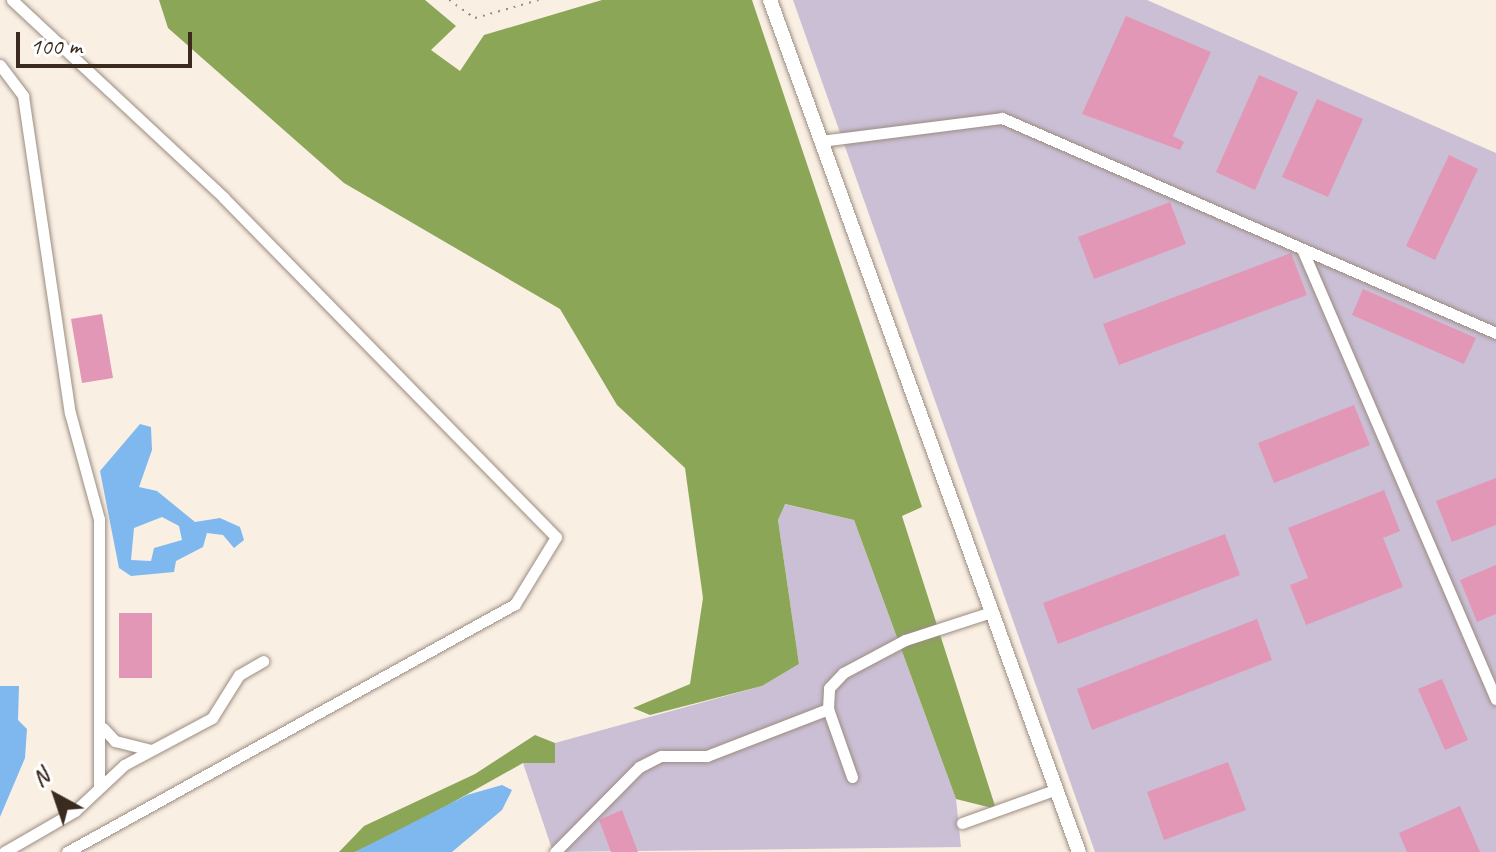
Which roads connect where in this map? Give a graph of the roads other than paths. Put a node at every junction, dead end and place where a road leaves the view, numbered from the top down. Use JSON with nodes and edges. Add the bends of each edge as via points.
{"nodes":[{"id":1,"x":12,"y":0,"type":"edge"},
{"id":2,"x":770,"y":0,"type":"edge"},
{"id":3,"x":0,"y":65,"type":"edge"},
{"id":4,"x":820,"y":141,"type":"junction"},
{"id":5,"x":1302,"y":249,"type":"junction"},
{"id":6,"x":1496,"y":333,"type":"edge"},
{"id":7,"x":991,"y":612,"type":"junction"},
{"id":8,"x":263,"y":661,"type":"dead end"},
{"id":9,"x":1496,"y":699,"type":"edge"},
{"id":10,"x":828,"y":709,"type":"junction"},
{"id":11,"x":103,"y":728,"type":"junction"},
{"id":12,"x":150,"y":750,"type":"junction"},
{"id":13,"x":852,"y":777,"type":"dead end"},
{"id":14,"x":99,"y":787,"type":"junction"},
{"id":15,"x":1057,"y":789,"type":"junction"},
{"id":16,"x":962,"y":823,"type":"dead end"},
{"id":17,"x":4,"y":852,"type":"edge"},
{"id":18,"x":67,"y":852,"type":"edge"},
{"id":19,"x":555,"y":852,"type":"edge"},
{"id":20,"x":1079,"y":852,"type":"edge"}],
"edges":[{"from":1,"to":18,"type":"street","via":[[224,198],[556,537],[515,604]]},
{"from":2,"to":4,"type":"main road"},
{"from":3,"to":11,"type":"street","via":[[23,96],[70,413],[99,519]]},
{"from":4,"to":5,"type":"street","via":[[1002,118]]},
{"from":4,"to":7,"type":"main road"},
{"from":5,"to":6,"type":"street"},
{"from":5,"to":9,"type":"street"},
{"from":7,"to":10,"type":"street","via":[[905,640],[843,673],[829,688]]},
{"from":7,"to":15,"type":"main road"},
{"from":8,"to":12,"type":"street","via":[[239,675],[212,718]]},
{"from":10,"to":13,"type":"street"},
{"from":10,"to":19,"type":"street","via":[[707,756],[661,756],[639,767]]},
{"from":11,"to":12,"type":"street","via":[[115,741]]},
{"from":11,"to":14,"type":"street"},
{"from":12,"to":14,"type":"street"},
{"from":14,"to":17,"type":"street","via":[[75,811]]},
{"from":15,"to":16,"type":"street"},
{"from":15,"to":20,"type":"main road"}]}
